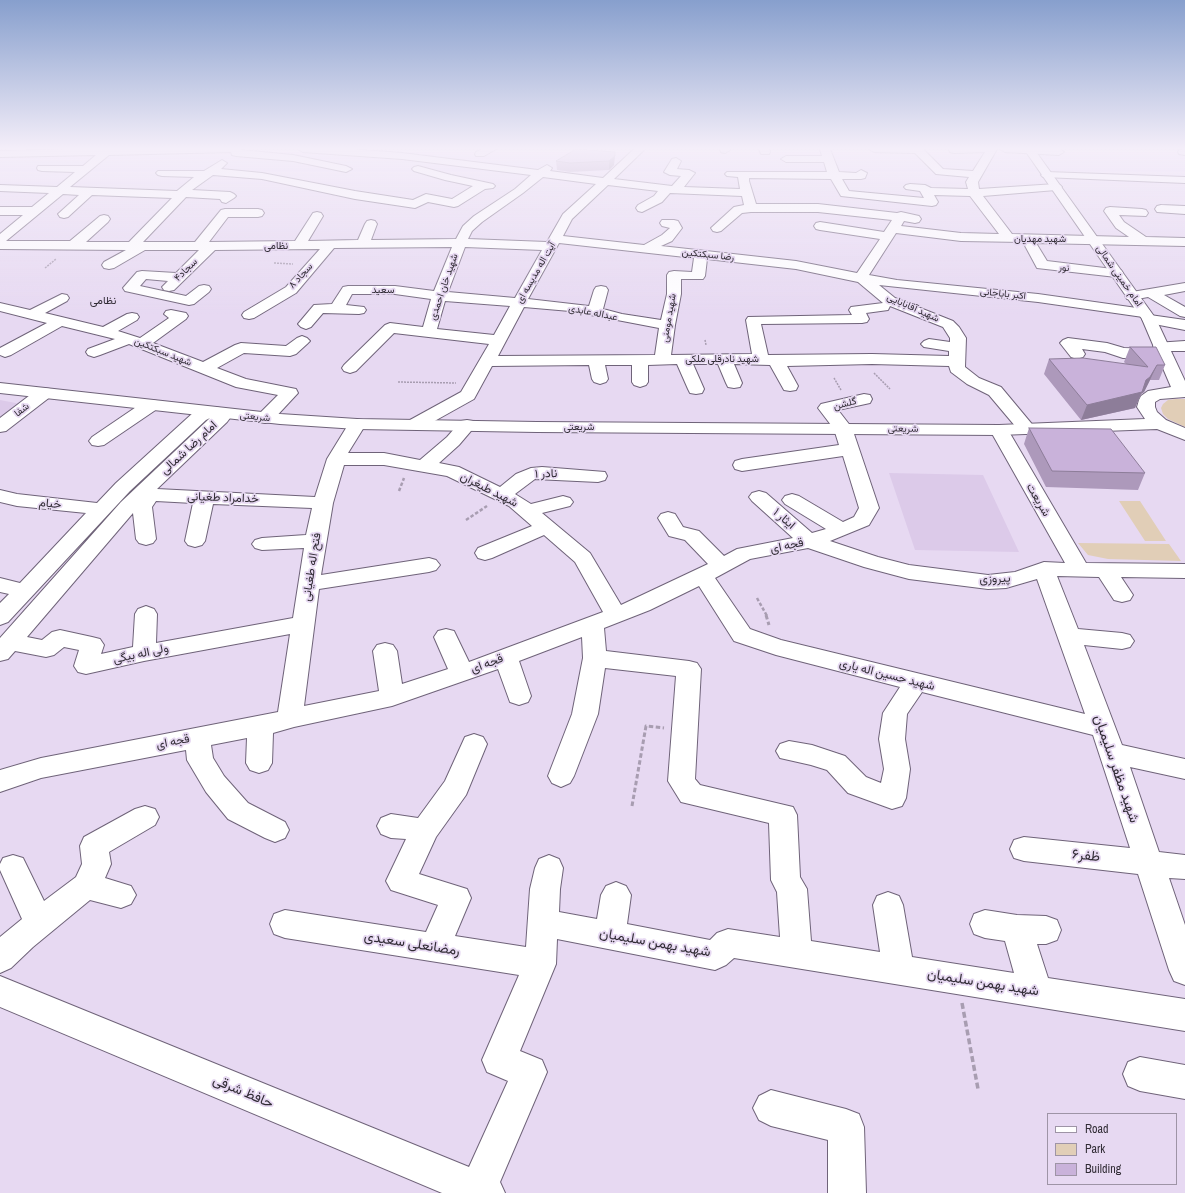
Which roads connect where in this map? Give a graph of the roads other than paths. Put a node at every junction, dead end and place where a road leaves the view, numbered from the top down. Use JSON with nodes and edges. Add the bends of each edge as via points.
{"nodes":[{"id":1,"x":43,"y":205,"type":"edge"},
{"id":2,"x":75,"y":205,"type":"edge"},
{"id":3,"x":171,"y":205,"type":"edge"},
{"id":4,"x":450,"y":205,"type":"edge"},
{"id":5,"x":581,"y":205,"type":"edge"},
{"id":6,"x":648,"y":205,"type":"edge"},
{"id":7,"x":750,"y":205,"type":"edge"},
{"id":8,"x":907,"y":205,"type":"edge"},
{"id":9,"x":983,"y":205,"type":"edge"},
{"id":10,"x":1068,"y":205,"type":"edge"},
{"id":11,"x":497,"y":206,"type":"joint"},
{"id":12,"x":642,"y":208,"type":"dead end"},
{"id":13,"x":751,"y":208,"type":"junction"},
{"id":14,"x":511,"y":209,"type":"dead end"},
{"id":15,"x":441,"y":210,"type":"dead end"},
{"id":16,"x":0,"y":211,"type":"edge"},
{"id":17,"x":35,"y":211,"type":"junction"},
{"id":18,"x":1142,"y":212,"type":"dead end"},
{"id":19,"x":258,"y":213,"type":"dead end"},
{"id":20,"x":64,"y":214,"type":"dead end"},
{"id":21,"x":900,"y":217,"type":"junction"},
{"id":22,"x":478,"y":218,"type":"junction"},
{"id":23,"x":104,"y":219,"type":"dead end"},
{"id":24,"x":499,"y":222,"type":"dead end"},
{"id":25,"x":936,"y":222,"type":"dead end"},
{"id":26,"x":316,"y":223,"type":"dead end"},
{"id":27,"x":666,"y":223,"type":"dead end"},
{"id":28,"x":371,"y":224,"type":"dead end"},
{"id":29,"x":820,"y":226,"type":"dead end"},
{"id":30,"x":717,"y":228,"type":"dead end"},
{"id":31,"x":256,"y":231,"type":"dead end"},
{"id":32,"x":890,"y":232,"type":"junction"},
{"id":33,"x":1010,"y":239,"type":"junction"},
{"id":34,"x":1028,"y":239,"type":"junction"},
{"id":35,"x":1093,"y":239,"type":"junction"},
{"id":36,"x":0,"y":240,"type":"edge"},
{"id":37,"x":1143,"y":241,"type":"junction"},
{"id":38,"x":553,"y":242,"type":"junction"},
{"id":39,"x":1185,"y":242,"type":"edge"},
{"id":40,"x":460,"y":243,"type":"junction"},
{"id":41,"x":647,"y":243,"type":"junction"},
{"id":42,"x":0,"y":245,"type":"edge"},
{"id":43,"x":74,"y":245,"type":"junction"},
{"id":44,"x":363,"y":245,"type":"junction"},
{"id":45,"x":138,"y":246,"type":"junction"},
{"id":46,"x":205,"y":246,"type":"junction"},
{"id":47,"x":242,"y":246,"type":"junction"},
{"id":48,"x":298,"y":246,"type":"junction"},
{"id":49,"x":329,"y":246,"type":"junction"},
{"id":50,"x":701,"y":254,"type":"junction"},
{"id":51,"x":109,"y":266,"type":"dead end"},
{"id":52,"x":1116,"y":273,"type":"junction"},
{"id":53,"x":179,"y":277,"type":"junction"},
{"id":54,"x":861,"y":277,"type":"junction"},
{"id":55,"x":1185,"y":287,"type":"edge"},
{"id":56,"x":204,"y":289,"type":"dead end"},
{"id":57,"x":601,"y":290,"type":"dead end"},
{"id":58,"x":1151,"y":293,"type":"junction"},
{"id":59,"x":162,"y":295,"type":"junction"},
{"id":60,"x":439,"y":296,"type":"junction"},
{"id":61,"x":1132,"y":296,"type":"junction"},
{"id":62,"x":62,"y":298,"type":"dead end"},
{"id":63,"x":1185,"y":302,"type":"edge"},
{"id":64,"x":518,"y":303,"type":"junction"},
{"id":65,"x":1169,"y":303,"type":"junction"},
{"id":66,"x":0,"y":307,"type":"edge"},
{"id":67,"x":883,"y":307,"type":"dead end"},
{"id":68,"x":336,"y":309,"type":"junction"},
{"id":69,"x":359,"y":310,"type":"dead end"},
{"id":70,"x":595,"y":311,"type":"junction"},
{"id":71,"x":170,"y":314,"type":"dead end"},
{"id":72,"x":1185,"y":314,"type":"edge"},
{"id":73,"x":32,"y":315,"type":"junction"},
{"id":74,"x":249,"y":315,"type":"dead end"},
{"id":75,"x":1146,"y":316,"type":"junction"},
{"id":76,"x":132,"y":317,"type":"dead end"},
{"id":77,"x":60,"y":321,"type":"junction"},
{"id":78,"x":306,"y":324,"type":"dead end"},
{"id":79,"x":667,"y":325,"type":"junction"},
{"id":80,"x":1185,"y":325,"type":"edge"},
{"id":81,"x":429,"y":331,"type":"junction"},
{"id":82,"x":105,"y":332,"type":"junction"},
{"id":83,"x":498,"y":340,"type":"junction"},
{"id":84,"x":135,"y":342,"type":"junction"},
{"id":85,"x":302,"y":342,"type":"dead end"},
{"id":86,"x":887,"y":344,"type":"dead end"},
{"id":87,"x":929,"y":344,"type":"dead end"},
{"id":88,"x":1185,"y":346,"type":"edge"},
{"id":89,"x":1163,"y":350,"type":"junction"},
{"id":90,"x":5,"y":352,"type":"dead end"},
{"id":91,"x":94,"y":352,"type":"dead end"},
{"id":92,"x":957,"y":354,"type":"junction"},
{"id":93,"x":1078,"y":354,"type":"dead end"},
{"id":94,"x":683,"y":359,"type":"junction"},
{"id":95,"x":724,"y":359,"type":"junction"},
{"id":96,"x":895,"y":359,"type":"junction"},
{"id":97,"x":596,"y":360,"type":"junction"},
{"id":98,"x":640,"y":360,"type":"junction"},
{"id":99,"x":662,"y":360,"type":"junction"},
{"id":100,"x":768,"y":360,"type":"junction"},
{"id":101,"x":486,"y":361,"type":"junction"},
{"id":102,"x":204,"y":368,"type":"junction"},
{"id":103,"x":350,"y":368,"type":"dead end"},
{"id":104,"x":600,"y":379,"type":"dead end"},
{"id":105,"x":640,"y":382,"type":"dead end"},
{"id":106,"x":734,"y":383,"type":"dead end"},
{"id":107,"x":790,"y":386,"type":"dead end"},
{"id":108,"x":0,"y":388,"type":"edge"},
{"id":109,"x":696,"y":389,"type":"dead end"},
{"id":110,"x":471,"y":390,"type":"junction"},
{"id":111,"x":1183,"y":392,"type":"edge"},
{"id":112,"x":44,"y":393,"type":"junction"},
{"id":113,"x":864,"y":398,"type":"dead end"},
{"id":114,"x":151,"y":405,"type":"junction"},
{"id":115,"x":214,"y":412,"type":"junction"},
{"id":116,"x":265,"y":418,"type":"junction"},
{"id":117,"x":357,"y":424,"type":"junction"},
{"id":118,"x":416,"y":424,"type":"junction"},
{"id":119,"x":1160,"y":424,"type":"junction"},
{"id":120,"x":475,"y":425,"type":"junction"},
{"id":121,"x":0,"y":427,"type":"edge"},
{"id":122,"x":1027,"y":429,"type":"junction"},
{"id":123,"x":999,"y":430,"type":"junction"},
{"id":124,"x":1185,"y":434,"type":"edge"},
{"id":125,"x":847,"y":439,"type":"junction"},
{"id":126,"x":98,"y":441,"type":"dead end"},
{"id":127,"x":336,"y":458,"type":"junction"},
{"id":128,"x":742,"y":465,"type":"dead end"},
{"id":129,"x":424,"y":466,"type":"junction"},
{"id":130,"x":598,"y":476,"type":"dead end"},
{"id":131,"x":502,"y":495,"type":"junction"},
{"id":132,"x":0,"y":496,"type":"edge"},
{"id":133,"x":759,"y":497,"type":"dead end"},
{"id":134,"x":204,"y":498,"type":"junction"},
{"id":135,"x":792,"y":500,"type":"dead end"},
{"id":136,"x":323,"y":502,"type":"junction"},
{"id":137,"x":563,"y":502,"type":"dead end"},
{"id":138,"x":135,"y":506,"type":"junction"},
{"id":139,"x":102,"y":509,"type":"junction"},
{"id":140,"x":528,"y":512,"type":"junction"},
{"id":141,"x":668,"y":518,"type":"dead end"},
{"id":142,"x":546,"y":527,"type":"junction"},
{"id":143,"x":842,"y":530,"type":"junction"},
{"id":144,"x":146,"y":539,"type":"dead end"},
{"id":145,"x":195,"y":541,"type":"dead end"},
{"id":146,"x":809,"y":541,"type":"junction"},
{"id":147,"x":315,"y":542,"type":"junction"},
{"id":148,"x":262,"y":544,"type":"dead end"},
{"id":149,"x":485,"y":553,"type":"dead end"},
{"id":150,"x":429,"y":565,"type":"dead end"},
{"id":151,"x":1044,"y":569,"type":"junction"},
{"id":152,"x":1079,"y":569,"type":"junction"},
{"id":153,"x":1105,"y":570,"type":"junction"},
{"id":154,"x":713,"y":571,"type":"junction"},
{"id":155,"x":1185,"y":571,"type":"edge"},
{"id":156,"x":309,"y":584,"type":"junction"},
{"id":157,"x":0,"y":585,"type":"edge"},
{"id":158,"x":24,"y":591,"type":"junction"},
{"id":159,"x":1122,"y":595,"type":"dead end"},
{"id":160,"x":146,"y":614,"type":"dead end"},
{"id":161,"x":616,"y":615,"type":"junction"},
{"id":162,"x":0,"y":618,"type":"edge"},
{"id":163,"x":303,"y":624,"type":"junction"},
{"id":164,"x":592,"y":624,"type":"junction"},
{"id":165,"x":1069,"y":636,"type":"junction"},
{"id":166,"x":446,"y":637,"type":"dead end"},
{"id":167,"x":1122,"y":642,"type":"dead end"},
{"id":168,"x":5,"y":648,"type":"edge"},
{"id":169,"x":384,"y":651,"type":"dead end"},
{"id":170,"x":144,"y":653,"type":"junction"},
{"id":171,"x":506,"y":657,"type":"junction"},
{"id":172,"x":594,"y":658,"type":"junction"},
{"id":173,"x":462,"y":673,"type":"junction"},
{"id":174,"x":916,"y":682,"type":"junction"},
{"id":175,"x":519,"y":696,"type":"dead end"},
{"id":176,"x":392,"y":697,"type":"junction"},
{"id":177,"x":290,"y":718,"type":"junction"},
{"id":178,"x":260,"y":726,"type":"junction"},
{"id":179,"x":1102,"y":728,"type":"junction"},
{"id":180,"x":197,"y":738,"type":"junction"},
{"id":181,"x":474,"y":744,"type":"dead end"},
{"id":182,"x":789,"y":751,"type":"dead end"},
{"id":183,"x":1112,"y":753,"type":"junction"},
{"id":184,"x":259,"y":764,"type":"dead end"},
{"id":185,"x":1185,"y":769,"type":"edge"},
{"id":186,"x":561,"y":776,"type":"dead end"},
{"id":187,"x":0,"y":781,"type":"edge"},
{"id":188,"x":145,"y":817,"type":"dead end"},
{"id":189,"x":391,"y":826,"type":"dead end"},
{"id":190,"x":275,"y":830,"type":"dead end"},
{"id":191,"x":425,"y":830,"type":"junction"},
{"id":192,"x":1024,"y":849,"type":"dead end"},
{"id":193,"x":1148,"y":863,"type":"junction"},
{"id":194,"x":13,"y":867,"type":"dead end"},
{"id":195,"x":1185,"y":867,"type":"edge"},
{"id":196,"x":549,"y":868,"type":"dead end"},
{"id":197,"x":86,"y":886,"type":"junction"},
{"id":198,"x":122,"y":894,"type":"dead end"},
{"id":199,"x":616,"y":895,"type":"dead end"},
{"id":200,"x":888,"y":905,"type":"dead end"},
{"id":201,"x":39,"y":923,"type":"junction"},
{"id":202,"x":543,"y":923,"type":"junction"},
{"id":203,"x":285,"y":924,"type":"dead end"},
{"id":204,"x":985,"y":924,"type":"dead end"},
{"id":205,"x":1178,"y":928,"type":"edge"},
{"id":206,"x":610,"y":935,"type":"junction"},
{"id":207,"x":435,"y":947,"type":"junction"},
{"id":208,"x":796,"y":954,"type":"junction"},
{"id":209,"x":0,"y":958,"type":"edge"},
{"id":210,"x":540,"y":964,"type":"junction"},
{"id":211,"x":898,"y":970,"type":"junction"},
{"id":212,"x":1185,"y":970,"type":"edge"},
{"id":213,"x":1036,"y":992,"type":"junction"},
{"id":214,"x":1,"y":993,"type":"edge"},
{"id":215,"x":1185,"y":1015,"type":"edge"},
{"id":216,"x":1140,"y":1074,"type":"dead end"},
{"id":217,"x":1185,"y":1082,"type":"edge"},
{"id":218,"x":771,"y":1108,"type":"dead end"},
{"id":219,"x":466,"y":1189,"type":"edge"},
{"id":220,"x":847,"y":1193,"type":"edge"}],
"edges":[{"from":1,"to":17,"type":"street"},
{"from":2,"to":20,"type":"street"},
{"from":3,"to":45,"type":"street","via":[[153,223]]},
{"from":4,"to":15,"type":"street"},
{"from":5,"to":38,"type":"street","name":"آیت اله مدیسه ای","via":[[567,217]]},
{"from":6,"to":12,"type":"street"},
{"from":7,"to":13,"type":"street"},
{"from":8,"to":21,"type":"street"},
{"from":9,"to":33,"type":"street"},
{"from":10,"to":35,"type":"street","name":"امام خمینی شمالی"},
{"from":11,"to":14,"type":"street"},
{"from":11,"to":22,"type":"street","name":"شهید خان احمدی"},
{"from":13,"to":21,"type":"street","via":[[777,213],[818,208]]},
{"from":13,"to":30,"type":"street","via":[[738,210]]},
{"from":16,"to":17,"type":"street"},
{"from":17,"to":36,"type":"street"},
{"from":18,"to":37,"type":"street","via":[[1110,211],[1120,225]]},
{"from":19,"to":46,"type":"street","name":"سجاد۴","via":[[225,213]]},
{"from":21,"to":25,"type":"street"},
{"from":21,"to":32,"type":"street"},
{"from":22,"to":24,"type":"street"},
{"from":22,"to":40,"type":"street","name":"شهید خان احمدی","via":[[467,229]]},
{"from":23,"to":43,"type":"street"},
{"from":26,"to":48,"type":"street"},
{"from":27,"to":41,"type":"street","via":[[674,224],[676,228],[661,240]]},
{"from":28,"to":44,"type":"street"},
{"from":29,"to":32,"type":"street","name":"شهید مهدیان","via":[[851,225]]},
{"from":31,"to":47,"type":"street"},
{"from":32,"to":33,"type":"street","name":"شهید مهدیان"},
{"from":32,"to":54,"type":"street"},
{"from":33,"to":34,"type":"street","name":"شهید مهدیان"},
{"from":34,"to":35,"type":"street","name":"شهید مهدیان"},
{"from":34,"to":52,"type":"street","name":"نور","via":[[1042,266]]},
{"from":35,"to":37,"type":"street","name":"شهید مهدیان"},
{"from":35,"to":52,"type":"street","name":"امام خمینی شمالی"},
{"from":37,"to":39,"type":"street","name":"شهید مهدیان"},
{"from":38,"to":40,"type":"street","name":"نظامی"},
{"from":38,"to":41,"type":"street","name":"رضا سبکتکین"},
{"from":38,"to":64,"type":"street","name":"آیت اله مدیسه ای"},
{"from":40,"to":44,"type":"street","name":"نظامی","via":[[412,238]]},
{"from":40,"to":60,"type":"street","name":"شهید خان احمدی"},
{"from":41,"to":50,"type":"street","name":"رضا سبکتکین"},
{"from":42,"to":43,"type":"street","name":"نظامی"},
{"from":43,"to":45,"type":"street","name":"نظامی"},
{"from":44,"to":49,"type":"street","name":"نظامی"},
{"from":45,"to":46,"type":"street","name":"نظامی"},
{"from":45,"to":51,"type":"street"},
{"from":46,"to":47,"type":"street","name":"نظامی"},
{"from":46,"to":53,"type":"street","name":"سجاد۴"},
{"from":47,"to":48,"type":"street","name":"نظامی"},
{"from":48,"to":49,"type":"street","name":"نظامی"},
{"from":49,"to":74,"type":"street","name":"سجاد ۸","via":[[291,290]]},
{"from":50,"to":54,"type":"street","name":"رضا سبکتکین","via":[[765,267],[800,261],[831,273]]},
{"from":50,"to":79,"type":"street","name":"شهید مومنی","via":[[698,276],[674,275],[674,294]]},
{"from":52,"to":61,"type":"street","name":"امام خمینی شمالی"},
{"from":53,"to":59,"type":"street","name":"سجاد۴"},
{"from":53,"to":59,"type":"street","via":[[142,275],[130,288]]},
{"from":54,"to":75,"type":"street","name":"اکبر باباجانی","via":[[897,284],[924,281]]},
{"from":54,"to":92,"type":"street","name":"شهید آقابابایی","via":[[890,301],[948,324],[958,338]]},
{"from":55,"to":58,"type":"street"},
{"from":56,"to":59,"type":"street","via":[[189,301]]},
{"from":57,"to":70,"type":"street"},
{"from":58,"to":61,"type":"street"},
{"from":58,"to":65,"type":"street"},
{"from":60,"to":64,"type":"street","name":"عبداله عابدی"},
{"from":60,"to":68,"type":"street","name":"سعید","via":[[395,290],[348,290]]},
{"from":60,"to":81,"type":"street","name":"شهید خان احمدی"},
{"from":61,"to":75,"type":"street","name":"امام خمینی شمالی"},
{"from":62,"to":73,"type":"street"},
{"from":63,"to":65,"type":"street"},
{"from":64,"to":70,"type":"street","name":"عبداله عابدی"},
{"from":64,"to":83,"type":"street","name":"آیت اله مدیسه ای"},
{"from":65,"to":72,"type":"street"},
{"from":66,"to":73,"type":"street","name":"شهید سبکتکین"},
{"from":67,"to":100,"type":"street","via":[[856,310],[862,319],[754,320]]},
{"from":68,"to":69,"type":"street"},
{"from":68,"to":78,"type":"street","via":[[319,308]]},
{"from":70,"to":79,"type":"street","name":"عبداله عابدی"},
{"from":71,"to":84,"type":"street","via":[[181,316]]},
{"from":73,"to":77,"type":"street","name":"شهید سبکتکین"},
{"from":75,"to":80,"type":"street","name":"اکبر باباجانی"},
{"from":75,"to":89,"type":"street","name":"امام خمینی شمالی"},
{"from":76,"to":82,"type":"street"},
{"from":77,"to":82,"type":"street","name":"شهید سبکتکین"},
{"from":77,"to":90,"type":"street"},
{"from":79,"to":99,"type":"street","name":"شهید مومنی"},
{"from":81,"to":83,"type":"street","name":"شهید خان احمدی"},
{"from":81,"to":103,"type":"street","name":"شهید خان احمدی","via":[[390,328]]},
{"from":82,"to":84,"type":"street","name":"شهید سبکتکین"},
{"from":83,"to":101,"type":"street","name":"آیت اله مدیسه ای"},
{"from":84,"to":91,"type":"street"},
{"from":84,"to":102,"type":"street","name":"شهید سبکتکین"},
{"from":85,"to":102,"type":"street","via":[[290,351],[241,348]]},
{"from":86,"to":96,"type":"street"},
{"from":87,"to":92,"type":"street"},
{"from":88,"to":89,"type":"street"},
{"from":89,"to":93,"type":"street","via":[[1123,353],[1107,348],[1068,343]]},
{"from":89,"to":111,"type":"street","name":"امام خمینی شمالی"},
{"from":92,"to":96,"type":"street","name":"شهید نادرقلی ملکی"},
{"from":92,"to":122,"type":"street","name":"شهید آقابابایی","via":[[957,369],[995,391]]},
{"from":94,"to":95,"type":"street","name":"شهید نادرقلی ملکی"},
{"from":94,"to":99,"type":"street","name":"شهید نادرقلی ملکی"},
{"from":94,"to":109,"type":"street"},
{"from":95,"to":100,"type":"street","name":"شهید نادرقلی ملکی"},
{"from":95,"to":106,"type":"street"},
{"from":96,"to":100,"type":"street","name":"شهید نادرقلی ملکی"},
{"from":97,"to":98,"type":"street","name":"شهید نادرقلی ملکی"},
{"from":97,"to":101,"type":"street","name":"شهید نادرقلی ملکی"},
{"from":97,"to":104,"type":"street"},
{"from":98,"to":99,"type":"street","name":"شهید نادرقلی ملکی"},
{"from":98,"to":105,"type":"street"},
{"from":100,"to":107,"type":"street"},
{"from":101,"to":110,"type":"street","name":"آیت اله مدیسه ای"},
{"from":102,"to":116,"type":"street","name":"شهید سبکتکین","via":[[242,383],[290,393]]},
{"from":108,"to":112,"type":"street","name":"شریعتی"},
{"from":110,"to":118,"type":"street"},
{"from":110,"to":120,"type":"street"},
{"from":111,"to":119,"type":"street","via":[[1166,392],[1147,400],[1146,407],[1150,416]]},
{"from":112,"to":114,"type":"street","name":"شریعتی"},
{"from":112,"to":121,"type":"street","name":"شفا"},
{"from":113,"to":125,"type":"street","name":"گلشن","via":[[827,408]]},
{"from":114,"to":115,"type":"street","name":"شریعتی"},
{"from":114,"to":126,"type":"street"},
{"from":115,"to":116,"type":"street","name":"شریعتی"},
{"from":115,"to":138,"type":"street","name":"امام رضا شمالی","via":[[222,418]]},
{"from":115,"to":139,"type":"street","name":"امام رضا شمالی","via":[[200,416]]},
{"from":116,"to":117,"type":"street","name":"شریعتی"},
{"from":117,"to":118,"type":"street","name":"شریعتی"},
{"from":117,"to":127,"type":"street","name":"فتح اله طغیانی"},
{"from":118,"to":120,"type":"street","name":"شریعتی"},
{"from":119,"to":122,"type":"street","name":"شریعتی"},
{"from":119,"to":124,"type":"street"},
{"from":120,"to":125,"type":"street","name":"شریعتی"},
{"from":120,"to":129,"type":"street"},
{"from":122,"to":123,"type":"street","name":"شریعتی"},
{"from":123,"to":125,"type":"street","name":"شریعتی"},
{"from":123,"to":152,"type":"street","name":"شریعت"},
{"from":125,"to":128,"type":"street"},
{"from":125,"to":143,"type":"street","name":"قجه ای","via":[[869,508],[862,521]]},
{"from":127,"to":129,"type":"street","name":"شهید طیغران","via":[[384,459]]},
{"from":127,"to":136,"type":"street","name":"فتح اله طغیانی"},
{"from":129,"to":131,"type":"street","name":"شهید طیغران","via":[[452,471]]},
{"from":130,"to":131,"type":"street","name":"نادر ۱","via":[[531,474]]},
{"from":131,"to":140,"type":"street","name":"شهید طیغران"},
{"from":132,"to":139,"type":"street","name":"خیام"},
{"from":133,"to":146,"type":"street","name":"ایثار ۱"},
{"from":134,"to":136,"type":"street","name":"خدامراد طغیانی"},
{"from":134,"to":138,"type":"street","name":"خدامراد طغیانی","via":[[151,495]]},
{"from":134,"to":145,"type":"street"},
{"from":135,"to":143,"type":"street"},
{"from":136,"to":147,"type":"street","name":"فتح اله طغیانی"},
{"from":137,"to":140,"type":"street"},
{"from":138,"to":144,"type":"street"},
{"from":138,"to":168,"type":"street","name":"امام رضا شمالی"},
{"from":139,"to":158,"type":"street","name":"امام رضا شمالی"},
{"from":140,"to":142,"type":"street","name":"شهید طیغران"},
{"from":141,"to":154,"type":"street","name":"شهید حسین اله یاری","via":[[676,532],[692,535]]},
{"from":142,"to":149,"type":"street"},
{"from":142,"to":161,"type":"street","name":"شهید طیغران","via":[[583,558]]},
{"from":143,"to":146,"type":"street","name":"قجه ای"},
{"from":146,"to":151,"type":"street","name":"پیروزی","via":[[909,572],[988,582],[1020,578]]},
{"from":146,"to":154,"type":"street","name":"قجه ای","via":[[744,554]]},
{"from":147,"to":148,"type":"street"},
{"from":147,"to":156,"type":"street","name":"فتح اله طغیانی"},
{"from":150,"to":156,"type":"street"},
{"from":151,"to":152,"type":"street","name":"پیروزی"},
{"from":151,"to":165,"type":"street","name":"شهید مظفر سلیمیان"},
{"from":152,"to":153,"type":"street","name":"پیروزی"},
{"from":153,"to":155,"type":"street","name":"پیروزی"},
{"from":153,"to":159,"type":"street"},
{"from":154,"to":161,"type":"street","name":"قجه ای"},
{"from":154,"to":174,"type":"street","name":"شهید حسین اله یاری","via":[[742,635],[776,647]]},
{"from":156,"to":163,"type":"street","name":"فتح اله طغیانی"},
{"from":157,"to":158,"type":"street"},
{"from":158,"to":162,"type":"street","name":"امام رضا شمالی"},
{"from":160,"to":170,"type":"street"},
{"from":161,"to":164,"type":"street","name":"قجه ای"},
{"from":163,"to":170,"type":"street","name":"ولی اله بیگی"},
{"from":163,"to":177,"type":"street","name":"فتح اله طغیانی"},
{"from":164,"to":171,"type":"street","name":"قجه ای"},
{"from":164,"to":172,"type":"street"},
{"from":165,"to":167,"type":"street"},
{"from":165,"to":179,"type":"street","name":"شهید مظفر سلیمیان"},
{"from":166,"to":173,"type":"street"},
{"from":168,"to":170,"type":"street","name":"ولی اله بیگی","via":[[46,649],[60,638],[92,645],[86,666]]},
{"from":169,"to":176,"type":"street"},
{"from":171,"to":173,"type":"street","name":"قجه ای"},
{"from":171,"to":175,"type":"street"},
{"from":172,"to":186,"type":"street","via":[[585,714]]},
{"from":172,"to":208,"type":"street","via":[[689,669],[681,781],[691,794],[783,815],[786,880],[792,889]]},
{"from":173,"to":176,"type":"street","name":"قجه ای"},
{"from":174,"to":179,"type":"street","name":"شهید حسین اله یاری","via":[[972,698]]},
{"from":174,"to":182,"type":"street","via":[[895,713],[892,739],[897,769],[892,798],[858,785],[836,764],[812,755]]},
{"from":176,"to":177,"type":"street","name":"قجه ای"},
{"from":177,"to":178,"type":"street","name":"قجه ای"},
{"from":178,"to":180,"type":"street","name":"قجه ای"},
{"from":178,"to":184,"type":"street"},
{"from":179,"to":183,"type":"street","name":"شهید مظفر سلیمیان"},
{"from":180,"to":187,"type":"street","name":"قجه ای","via":[[41,768]]},
{"from":180,"to":190,"type":"street","via":[[200,760],[215,784],[238,811]]},
{"from":181,"to":191,"type":"street","via":[[456,787]]},
{"from":183,"to":185,"type":"street"},
{"from":183,"to":193,"type":"street","name":"شهید مظفر سلیمیان"},
{"from":188,"to":197,"type":"street","via":[[94,846],[97,864]]},
{"from":189,"to":191,"type":"street"},
{"from":191,"to":207,"type":"street","via":[[400,881],[456,898]]},
{"from":192,"to":193,"type":"street","name":"ظفر۶"},
{"from":193,"to":195,"type":"street","name":"ظفر۶"},
{"from":193,"to":205,"type":"street","name":"شهید مظفر سلیمیان"},
{"from":194,"to":201,"type":"street"},
{"from":196,"to":202,"type":"street"},
{"from":197,"to":198,"type":"street"},
{"from":197,"to":201,"type":"street"},
{"from":199,"to":206,"type":"street"},
{"from":200,"to":211,"type":"street"},
{"from":201,"to":209,"type":"street"},
{"from":202,"to":206,"type":"street","name":"شهید بهمن سلیمیان"},
{"from":202,"to":210,"type":"street"},
{"from":203,"to":207,"type":"street","name":"رمضانعلی سعیدی"},
{"from":204,"to":213,"type":"street","via":[[1031,930]]},
{"from":205,"to":212,"type":"street","name":"شهید مظفر سلیمیان"},
{"from":206,"to":208,"type":"street","name":"شهید بهمن سلیمیان","via":[[715,955],[728,943]]},
{"from":207,"to":210,"type":"street","name":"رمضانعلی سعیدی"},
{"from":208,"to":211,"type":"street","name":"شهید بهمن سلیمیان"},
{"from":210,"to":219,"type":"street","via":[[499,1060],[530,1072]]},
{"from":211,"to":213,"type":"street","name":"شهید بهمن سلیمیان"},
{"from":213,"to":215,"type":"street","name":"شهید بهمن سلیمیان"},
{"from":214,"to":219,"type":"street","name":"حافظ شرقی"},
{"from":216,"to":217,"type":"street"},
{"from":218,"to":220,"type":"street","via":[[846,1127]]}]}
